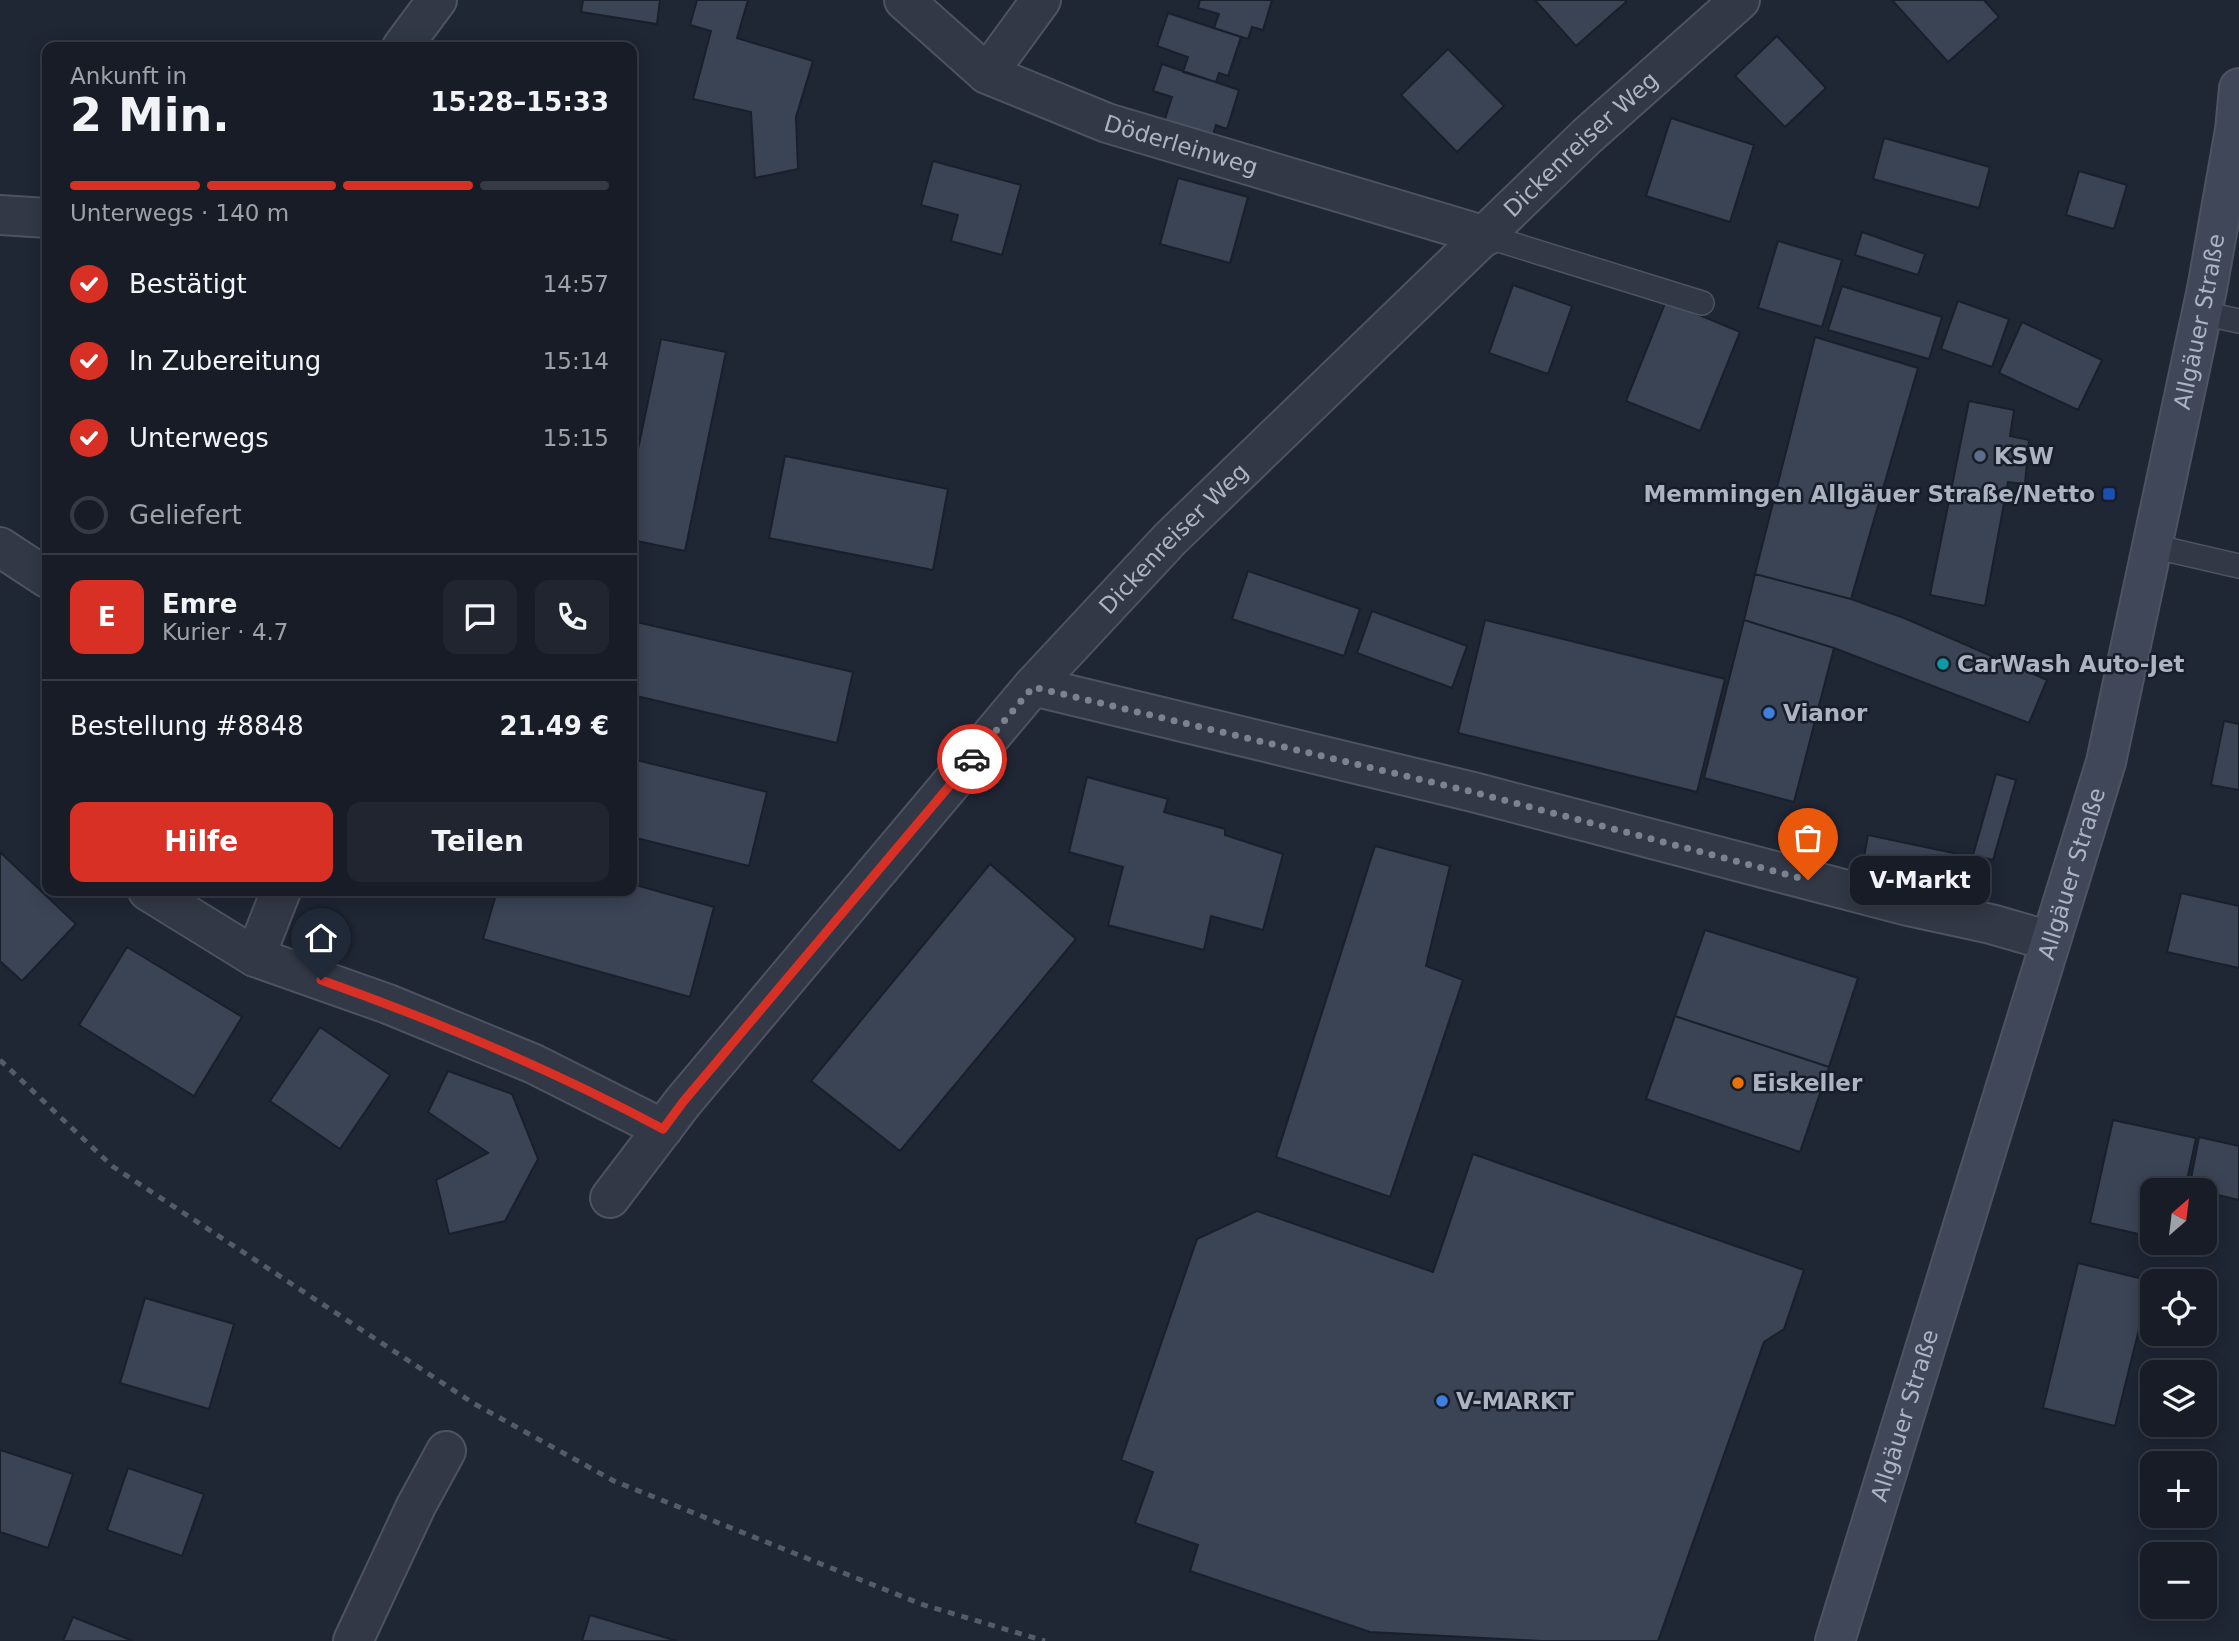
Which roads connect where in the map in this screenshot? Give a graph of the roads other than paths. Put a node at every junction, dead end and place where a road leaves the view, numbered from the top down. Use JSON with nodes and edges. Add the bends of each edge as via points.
{"nodes":[{"id":1,"x":437,"y":0,"type":"edge"},
{"id":2,"x":904,"y":0,"type":"edge"},
{"id":3,"x":1041,"y":0,"type":"edge"},
{"id":4,"x":1740,"y":0,"type":"edge"},
{"id":5,"x":406,"y":42,"type":"edge"},
{"id":6,"x":987,"y":74,"type":"junction"},
{"id":7,"x":2239,"y":89,"type":"edge"},
{"id":8,"x":0,"y":215,"type":"edge"},
{"id":9,"x":42,"y":218,"type":"edge"},
{"id":10,"x":1486,"y":236,"type":"junction"},
{"id":11,"x":1702,"y":303,"type":"dead end"},
{"id":12,"x":2202,"y":313,"type":"junction"},
{"id":13,"x":2239,"y":321,"type":"edge"},
{"id":14,"x":2152,"y":546,"type":"junction"},
{"id":15,"x":0,"y":547,"type":"edge"},
{"id":16,"x":2239,"y":566,"type":"edge"},
{"id":17,"x":42,"y":575,"type":"edge"},
{"id":18,"x":1033,"y":687,"type":"junction"},
{"id":19,"x":156,"y":896,"type":"edge"},
{"id":20,"x":279,"y":896,"type":"edge"},
{"id":21,"x":2050,"y":941,"type":"junction"},
{"id":22,"x":255,"y":957,"type":"junction"},
{"id":23,"x":663,"y":1129,"type":"junction"},
{"id":24,"x":610,"y":1198,"type":"dead end"},
{"id":25,"x":446,"y":1451,"type":"dead end"},
{"id":26,"x":353,"y":1641,"type":"edge"},
{"id":27,"x":1835,"y":1641,"type":"edge"}],
"edges":[{"from":1,"to":5,"type":"street"},
{"from":2,"to":6,"type":"street","name":"Döderleinweg"},
{"from":3,"to":6,"type":"street"},
{"from":4,"to":10,"type":"street","name":"Dickenreiser Weg","via":[[1587,136]]},
{"from":6,"to":10,"type":"street","name":"Döderleinweg","via":[[1107,123]]},
{"from":7,"to":12,"type":"main road","name":"Allgäuer Straße"},
{"from":8,"to":9,"type":"street"},
{"from":10,"to":11,"type":"lane"},
{"from":10,"to":18,"type":"street","name":"Dickenreiser Weg","via":[[1170,539]]},
{"from":12,"to":13,"type":"lane"},
{"from":12,"to":14,"type":"main road","name":"Allgäuer Straße"},
{"from":14,"to":16,"type":"lane"},
{"from":14,"to":21,"type":"main road","name":"Allgäuer Straße","via":[[2106,762]]},
{"from":15,"to":17,"type":"street"},
{"from":18,"to":21,"type":"street","via":[[1486,795]]},
{"from":18,"to":23,"type":"street","name":"Dickenreiser Weg"},
{"from":19,"to":22,"type":"street"},
{"from":20,"to":22,"type":"street"},
{"from":21,"to":27,"type":"main road","name":"Allgäuer Straße"},
{"from":22,"to":23,"type":"street","via":[[388,1004],[534,1064]]},
{"from":23,"to":24,"type":"street","name":"Dickenreiser Weg"},
{"from":25,"to":26,"type":"street"}]}
